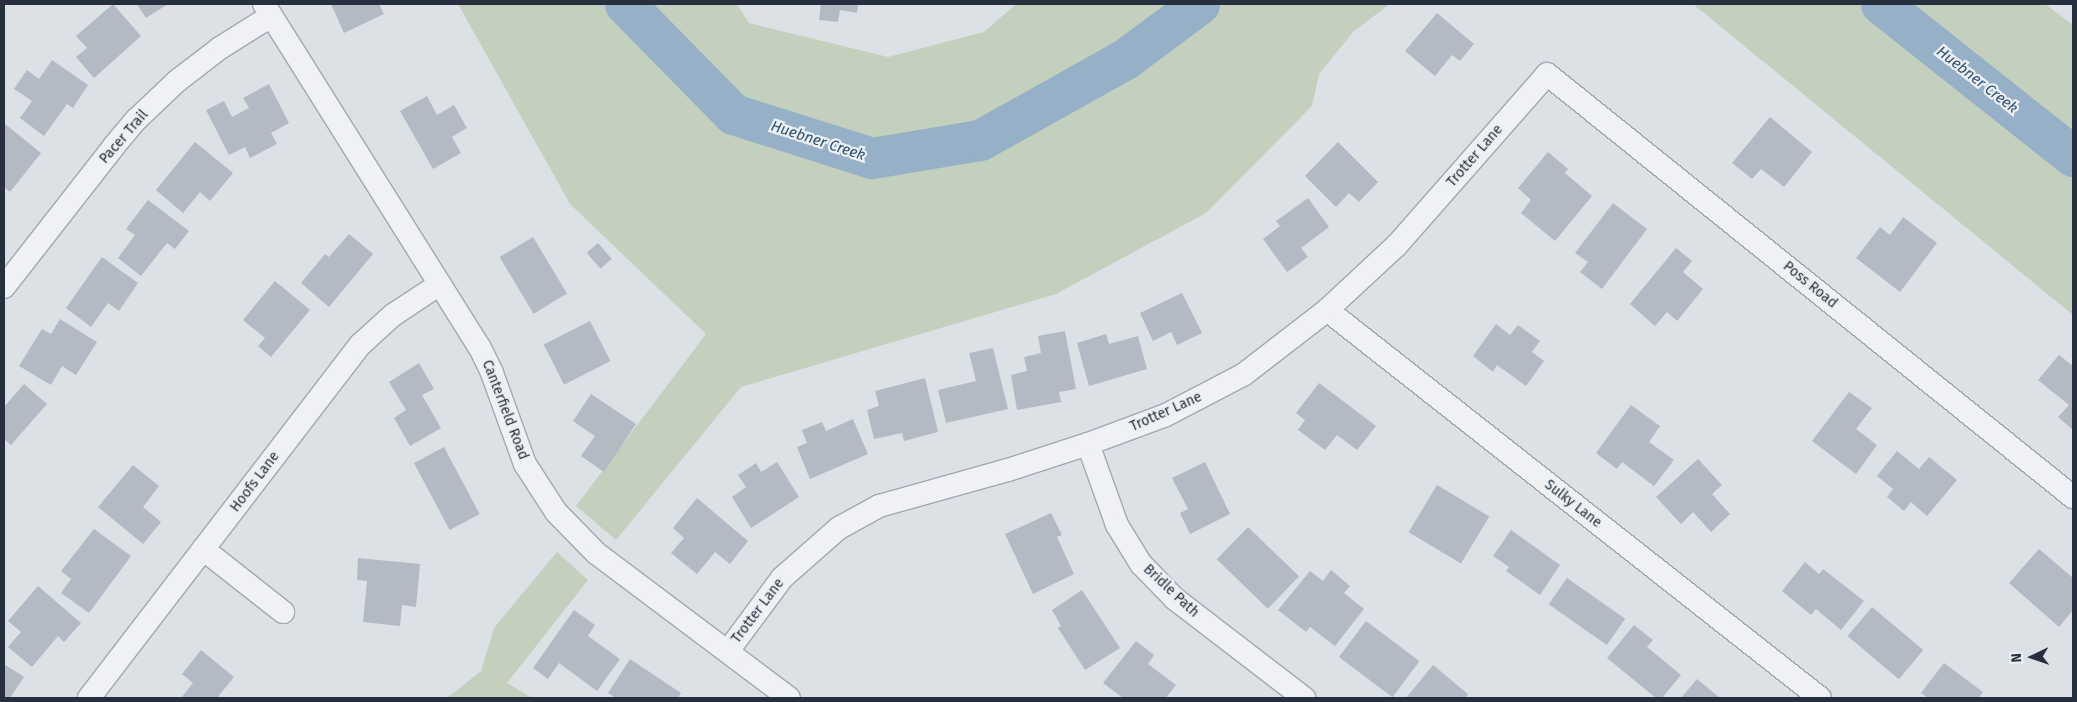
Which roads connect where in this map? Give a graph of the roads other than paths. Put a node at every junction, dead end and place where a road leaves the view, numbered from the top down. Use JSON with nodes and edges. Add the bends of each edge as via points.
{"nodes":[{"id":1,"x":267,"y":10,"type":"edge"},
{"id":2,"x":1547,"y":74,"type":"joint"},
{"id":3,"x":440,"y":284,"type":"junction"},
{"id":4,"x":4,"y":287,"type":"edge"},
{"id":5,"x":1327,"y":310,"type":"junction"},
{"id":6,"x":1088,"y":444,"type":"junction"},
{"id":7,"x":2073,"y":497,"type":"edge"},
{"id":8,"x":203,"y":549,"type":"junction"},
{"id":9,"x":283,"y":612,"type":"dead end"},
{"id":10,"x":728,"y":651,"type":"junction"},
{"id":11,"x":89,"y":698,"type":"edge"},
{"id":12,"x":788,"y":698,"type":"edge"},
{"id":13,"x":1304,"y":698,"type":"edge"},
{"id":14,"x":1820,"y":698,"type":"edge"}],
"edges":[{"from":1,"to":3,"type":"street","name":"Canterfield Road"},
{"from":1,"to":4,"type":"street","name":"Pacer Trail","via":[[177,81],[137,119]]},
{"from":2,"to":5,"type":"street","name":"Trotter Lane","via":[[1397,245]]},
{"from":2,"to":7,"type":"street","name":"Poss Road"},
{"from":3,"to":8,"type":"street","name":"Hoofs Lane","via":[[393,315],[360,345]]},
{"from":3,"to":10,"type":"street","name":"Canterfield Road","via":[[480,348],[492,372],[525,464],[556,512],[596,553]]},
{"from":5,"to":6,"type":"street","name":"Trotter Lane","via":[[1242,375],[1166,415]]},
{"from":5,"to":14,"type":"street","name":"Sulky Lane"},
{"from":6,"to":10,"type":"street","name":"Trotter Lane","via":[[879,506],[839,528],[782,578]]},
{"from":6,"to":13,"type":"street","name":"Bridle Path","via":[[1117,525],[1141,564],[1175,599]]},
{"from":8,"to":9,"type":"street"},
{"from":8,"to":11,"type":"street","name":"Hoofs Lane"},
{"from":10,"to":12,"type":"street","name":"Canterfield Road"}]}
